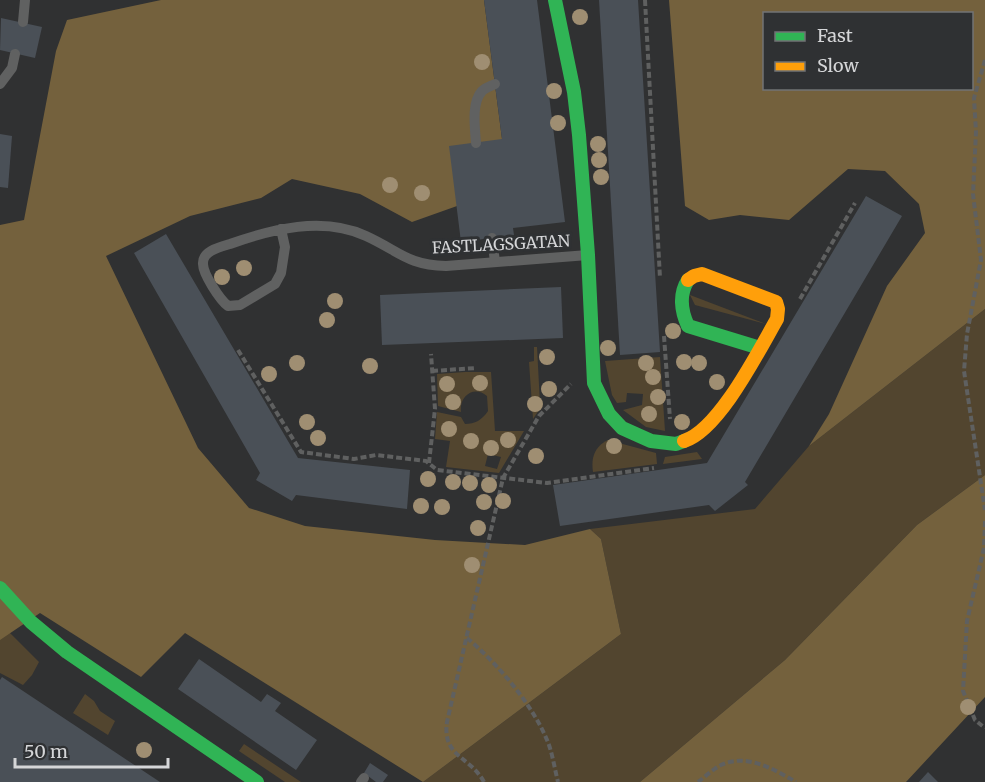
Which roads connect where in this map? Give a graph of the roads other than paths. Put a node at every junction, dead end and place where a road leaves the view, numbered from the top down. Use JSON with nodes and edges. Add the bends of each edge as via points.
{"nodes":[{"id":1,"x":25,"y":0,"type":"edge"},
{"id":2,"x":555,"y":0,"type":"edge"},
{"id":3,"x":23,"y":22,"type":"dead end"},
{"id":4,"x":15,"y":54,"type":"dead end"},
{"id":5,"x":0,"y":84,"type":"edge"},
{"id":6,"x":495,"y":84,"type":"dead end"},
{"id":7,"x":476,"y":143,"type":"dead end"},
{"id":8,"x":281,"y":229,"type":"junction"},
{"id":9,"x":492,"y":238,"type":"dead end"},
{"id":10,"x":588,"y":255,"type":"junction"},
{"id":11,"x":495,"y":262,"type":"junction"},
{"id":12,"x":760,"y":348,"type":"junction"},
{"id":13,"x":0,"y":588,"type":"edge"},
{"id":14,"x":257,"y":782,"type":"edge"}],
"edges":[{"from":1,"to":3,"type":"lane"},
{"from":2,"to":10,"type":"street","name":"FASTLAGSGATAN","via":[[574,92]]},
{"from":4,"to":5,"type":"lane","via":[[12,68]]},
{"from":6,"to":7,"type":"lane","via":[[483,89],[479,97]]},
{"from":8,"to":8,"type":"lane","name":"FASTLAGSGATAN","via":[[284,261],[276,284],[240,305],[228,306],[202,266],[204,256],[229,244]]},
{"from":8,"to":11,"type":"lane","name":"FASTLAGSGATAN","via":[[340,228],[364,235],[428,266]]},
{"from":9,"to":11,"type":"lane"},
{"from":10,"to":11,"type":"lane","name":"FASTLAGSGATAN"},
{"from":10,"to":12,"type":"street","name":"FASTLAGSGATAN","via":[[594,383],[613,420],[626,431],[651,441],[687,441],[712,423]]},
{"from":12,"to":12,"type":"street","via":[[688,326],[682,306],[683,286],[688,279],[702,274],[776,302],[777,319]]},
{"from":13,"to":14,"type":"street","via":[[67,652]]}]}
